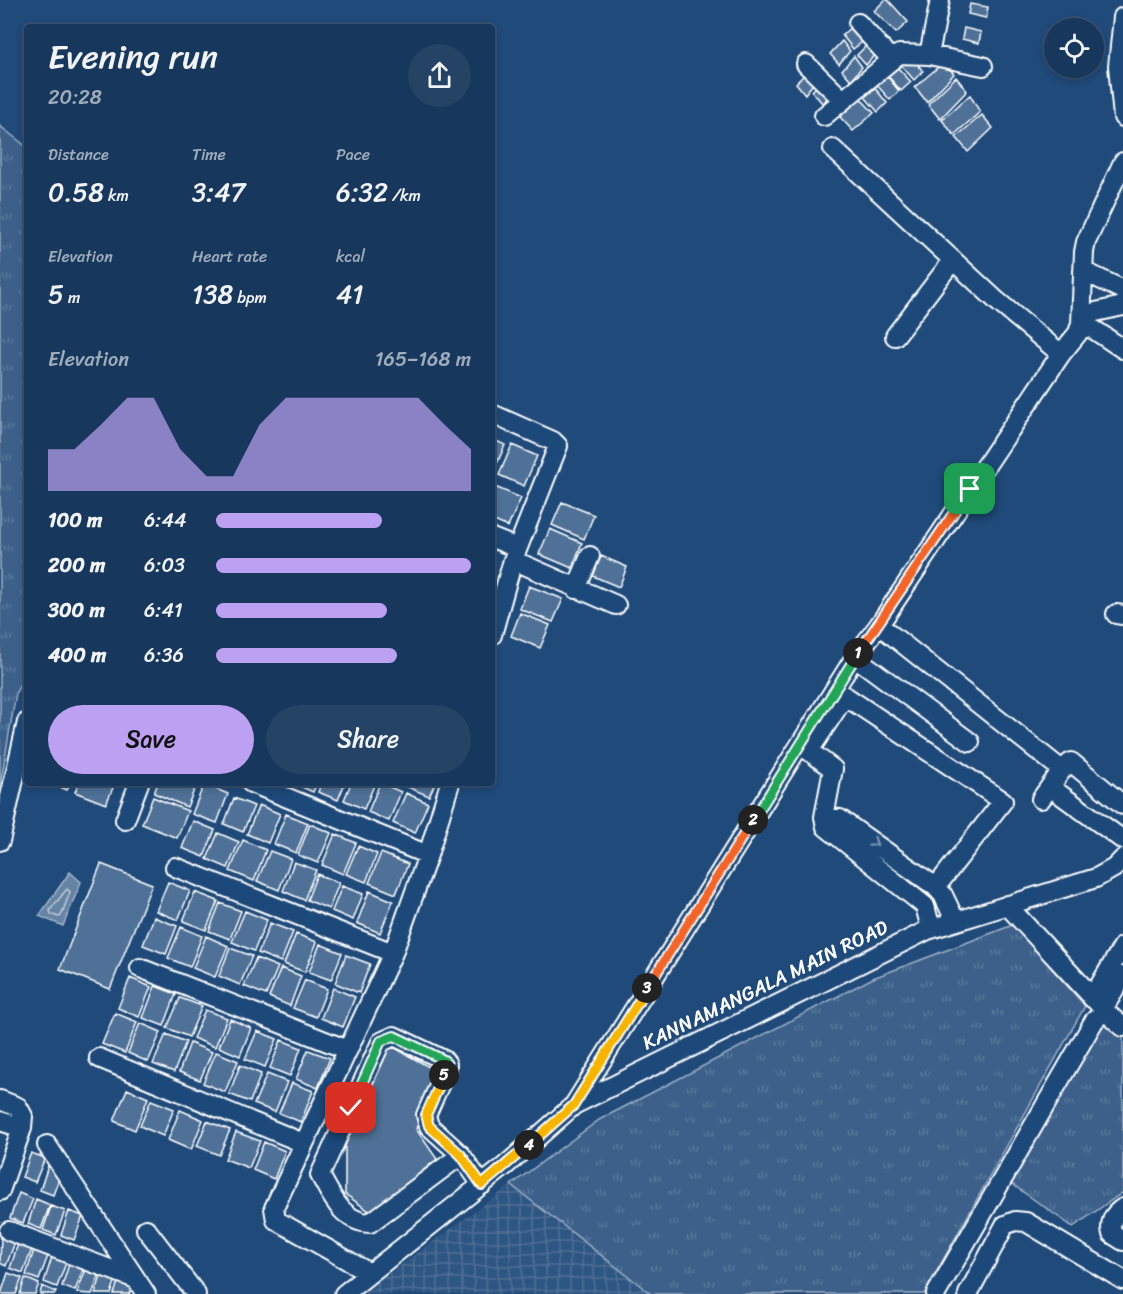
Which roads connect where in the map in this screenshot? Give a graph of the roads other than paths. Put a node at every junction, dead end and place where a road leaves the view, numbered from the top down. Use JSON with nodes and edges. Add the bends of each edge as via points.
{"nodes":[{"id":1,"x":940,"y":0,"type":"edge"},
{"id":2,"x":1123,"y":17,"type":"edge"},
{"id":3,"x":858,"y":23,"type":"dead end"},
{"id":4,"x":929,"y":55,"type":"junction"},
{"id":5,"x":892,"y":60,"type":"junction"},
{"id":6,"x":807,"y":64,"type":"dead end"},
{"id":7,"x":982,"y":66,"type":"dead end"},
{"id":8,"x":1120,"y":67,"type":"edge"},
{"id":9,"x":843,"y":100,"type":"junction"},
{"id":10,"x":824,"y":116,"type":"dead end"},
{"id":11,"x":1123,"y":117,"type":"edge"},
{"id":12,"x":833,"y":149,"type":"dead end"},
{"id":13,"x":1123,"y":162,"type":"edge"},
{"id":14,"x":953,"y":260,"type":"junction"},
{"id":15,"x":1083,"y":271,"type":"junction"},
{"id":16,"x":1123,"y":290,"type":"edge"},
{"id":17,"x":1123,"y":306,"type":"edge"},
{"id":18,"x":1081,"y":319,"type":"junction"},
{"id":19,"x":895,"y":336,"type":"dead end"},
{"id":20,"x":1123,"y":349,"type":"edge"},
{"id":21,"x":1061,"y":354,"type":"junction"},
{"id":22,"x":495,"y":415,"type":"edge"},
{"id":23,"x":495,"y":540,"type":"edge"},
{"id":24,"x":515,"y":554,"type":"junction"},
{"id":25,"x":590,"y":556,"type":"dead end"},
{"id":26,"x":576,"y":589,"type":"junction"},
{"id":27,"x":616,"y":605,"type":"dead end"},
{"id":28,"x":495,"y":624,"type":"edge"},
{"id":29,"x":879,"y":625,"type":"junction"},
{"id":30,"x":855,"y":657,"type":"junction"},
{"id":31,"x":24,"y":735,"type":"edge"},
{"id":32,"x":970,"y":742,"type":"dead end"},
{"id":33,"x":1062,"y":771,"type":"junction"},
{"id":34,"x":138,"y":786,"type":"edge"},
{"id":35,"x":258,"y":786,"type":"edge"},
{"id":36,"x":449,"y":786,"type":"edge"},
{"id":37,"x":1123,"y":805,"type":"edge"},
{"id":38,"x":824,"y":818,"type":"junction"},
{"id":39,"x":125,"y":820,"type":"dead end"},
{"id":40,"x":1123,"y":840,"type":"edge"},
{"id":41,"x":0,"y":842,"type":"edge"},
{"id":42,"x":428,"y":855,"type":"junction"},
{"id":43,"x":175,"y":867,"type":"dead end"},
{"id":44,"x":1120,"y":868,"type":"edge"},
{"id":45,"x":936,"y":887,"type":"junction"},
{"id":46,"x":1007,"y":905,"type":"junction"},
{"id":47,"x":955,"y":920,"type":"junction"},
{"id":48,"x":931,"y":929,"type":"junction"},
{"id":49,"x":1123,"y":945,"type":"edge"},
{"id":50,"x":393,"y":953,"type":"junction"},
{"id":51,"x":140,"y":968,"type":"dead end"},
{"id":52,"x":1123,"y":976,"type":"edge"},
{"id":53,"x":1101,"y":1007,"type":"junction"},
{"id":54,"x":1123,"y":1027,"type":"edge"},
{"id":55,"x":348,"y":1050,"type":"junction"},
{"id":56,"x":99,"y":1058,"type":"dead end"},
{"id":57,"x":0,"y":1100,"type":"edge"},
{"id":58,"x":574,"y":1105,"type":"junction"},
{"id":59,"x":0,"y":1121,"type":"edge"},
{"id":60,"x":22,"y":1128,"type":"junction"},
{"id":61,"x":303,"y":1143,"type":"junction"},
{"id":62,"x":47,"y":1145,"type":"dead end"},
{"id":63,"x":461,"y":1155,"type":"junction"},
{"id":64,"x":482,"y":1185,"type":"junction"},
{"id":65,"x":0,"y":1191,"type":"edge"},
{"id":66,"x":1123,"y":1208,"type":"edge"},
{"id":67,"x":146,"y":1229,"type":"dead end"},
{"id":68,"x":9,"y":1231,"type":"dead end"},
{"id":69,"x":1123,"y":1241,"type":"edge"},
{"id":70,"x":370,"y":1273,"type":"junction"},
{"id":71,"x":1123,"y":1280,"type":"edge"},
{"id":72,"x":141,"y":1286,"type":"edge"},
{"id":73,"x":196,"y":1294,"type":"edge"},
{"id":74,"x":344,"y":1294,"type":"edge"},
{"id":75,"x":936,"y":1294,"type":"edge"},
{"id":76,"x":968,"y":1294,"type":"edge"}],
"edges":[{"from":1,"to":4,"type":"street"},
{"from":2,"to":8,"type":"street"},
{"from":3,"to":5,"type":"street"},
{"from":4,"to":5,"type":"street","via":[[899,54]]},
{"from":4,"to":7,"type":"street"},
{"from":5,"to":9,"type":"street"},
{"from":6,"to":9,"type":"street"},
{"from":8,"to":11,"type":"street"},
{"from":9,"to":10,"type":"street"},
{"from":12,"to":14,"type":"street"},
{"from":13,"to":15,"type":"street","via":[[1086,242]]},
{"from":14,"to":19,"type":"street"},
{"from":14,"to":21,"type":"street"},
{"from":15,"to":16,"type":"street"},
{"from":15,"to":18,"type":"street"},
{"from":17,"to":18,"type":"street"},
{"from":18,"to":20,"type":"street"},
{"from":18,"to":21,"type":"street","via":[[1078,333]]},
{"from":21,"to":29,"type":"street"},
{"from":22,"to":24,"type":"street","via":[[558,446]]},
{"from":23,"to":24,"type":"street"},
{"from":24,"to":26,"type":"street"},
{"from":24,"to":28,"type":"street"},
{"from":25,"to":26,"type":"street"},
{"from":26,"to":27,"type":"street"},
{"from":29,"to":30,"type":"street"},
{"from":29,"to":33,"type":"street"},
{"from":30,"to":32,"type":"street"},
{"from":30,"to":58,"type":"street"},
{"from":31,"to":41,"type":"street"},
{"from":33,"to":37,"type":"street","via":[[1071,762]]},
{"from":33,"to":40,"type":"street","via":[[1045,793]]},
{"from":34,"to":39,"type":"street"},
{"from":35,"to":42,"type":"street"},
{"from":36,"to":42,"type":"street"},
{"from":38,"to":45,"type":"street","one_way":true,"via":[[840,819]]},
{"from":38,"to":45,"type":"street","via":[[833,769],[809,751],[845,696],[1003,801]]},
{"from":38,"to":48,"type":"street","via":[[826,827],[925,906]]},
{"from":42,"to":50,"type":"street"},
{"from":43,"to":50,"type":"street"},
{"from":44,"to":46,"type":"street","name":"KANNAMANGALA MAIN ROAD"},
{"from":45,"to":47,"type":"street"},
{"from":46,"to":47,"type":"street","name":"KANNAMANGALA MAIN ROAD"},
{"from":46,"to":53,"type":"street"},
{"from":47,"to":48,"type":"street","name":"KANNAMANGALA MAIN ROAD"},
{"from":48,"to":58,"type":"street","name":"KANNAMANGALA MAIN ROAD"},
{"from":49,"to":53,"type":"street"},
{"from":50,"to":55,"type":"street"},
{"from":51,"to":55,"type":"street"},
{"from":52,"to":53,"type":"street"},
{"from":53,"to":54,"type":"street"},
{"from":53,"to":75,"type":"street","via":[[1102,1013]]},
{"from":55,"to":61,"type":"street"},
{"from":56,"to":61,"type":"street"},
{"from":57,"to":60,"type":"street","via":[[18,1107],[23,1116]]},
{"from":58,"to":64,"type":"street","name":"KANNAMANGALA MAIN ROAD"},
{"from":59,"to":60,"type":"street"},
{"from":60,"to":65,"type":"street"},
{"from":61,"to":70,"type":"street","via":[[274,1208],[276,1220]]},
{"from":62,"to":72,"type":"street"},
{"from":63,"to":63,"type":"street","via":[[370,1223],[348,1217],[320,1175],[381,1041],[394,1036],[447,1064],[426,1120]]},
{"from":63,"to":64,"type":"street"},
{"from":64,"to":70,"type":"street","name":"KANNAMANGALA MAIN ROAD"},
{"from":66,"to":69,"type":"street","via":[[1110,1226],[1112,1234]]},
{"from":67,"to":73,"type":"street"},
{"from":68,"to":72,"type":"street"},
{"from":70,"to":74,"type":"street","name":"KANNAMANGALA MAIN ROAD"},
{"from":71,"to":76,"type":"street","via":[[1026,1222],[1015,1221],[1005,1224]]}]}
